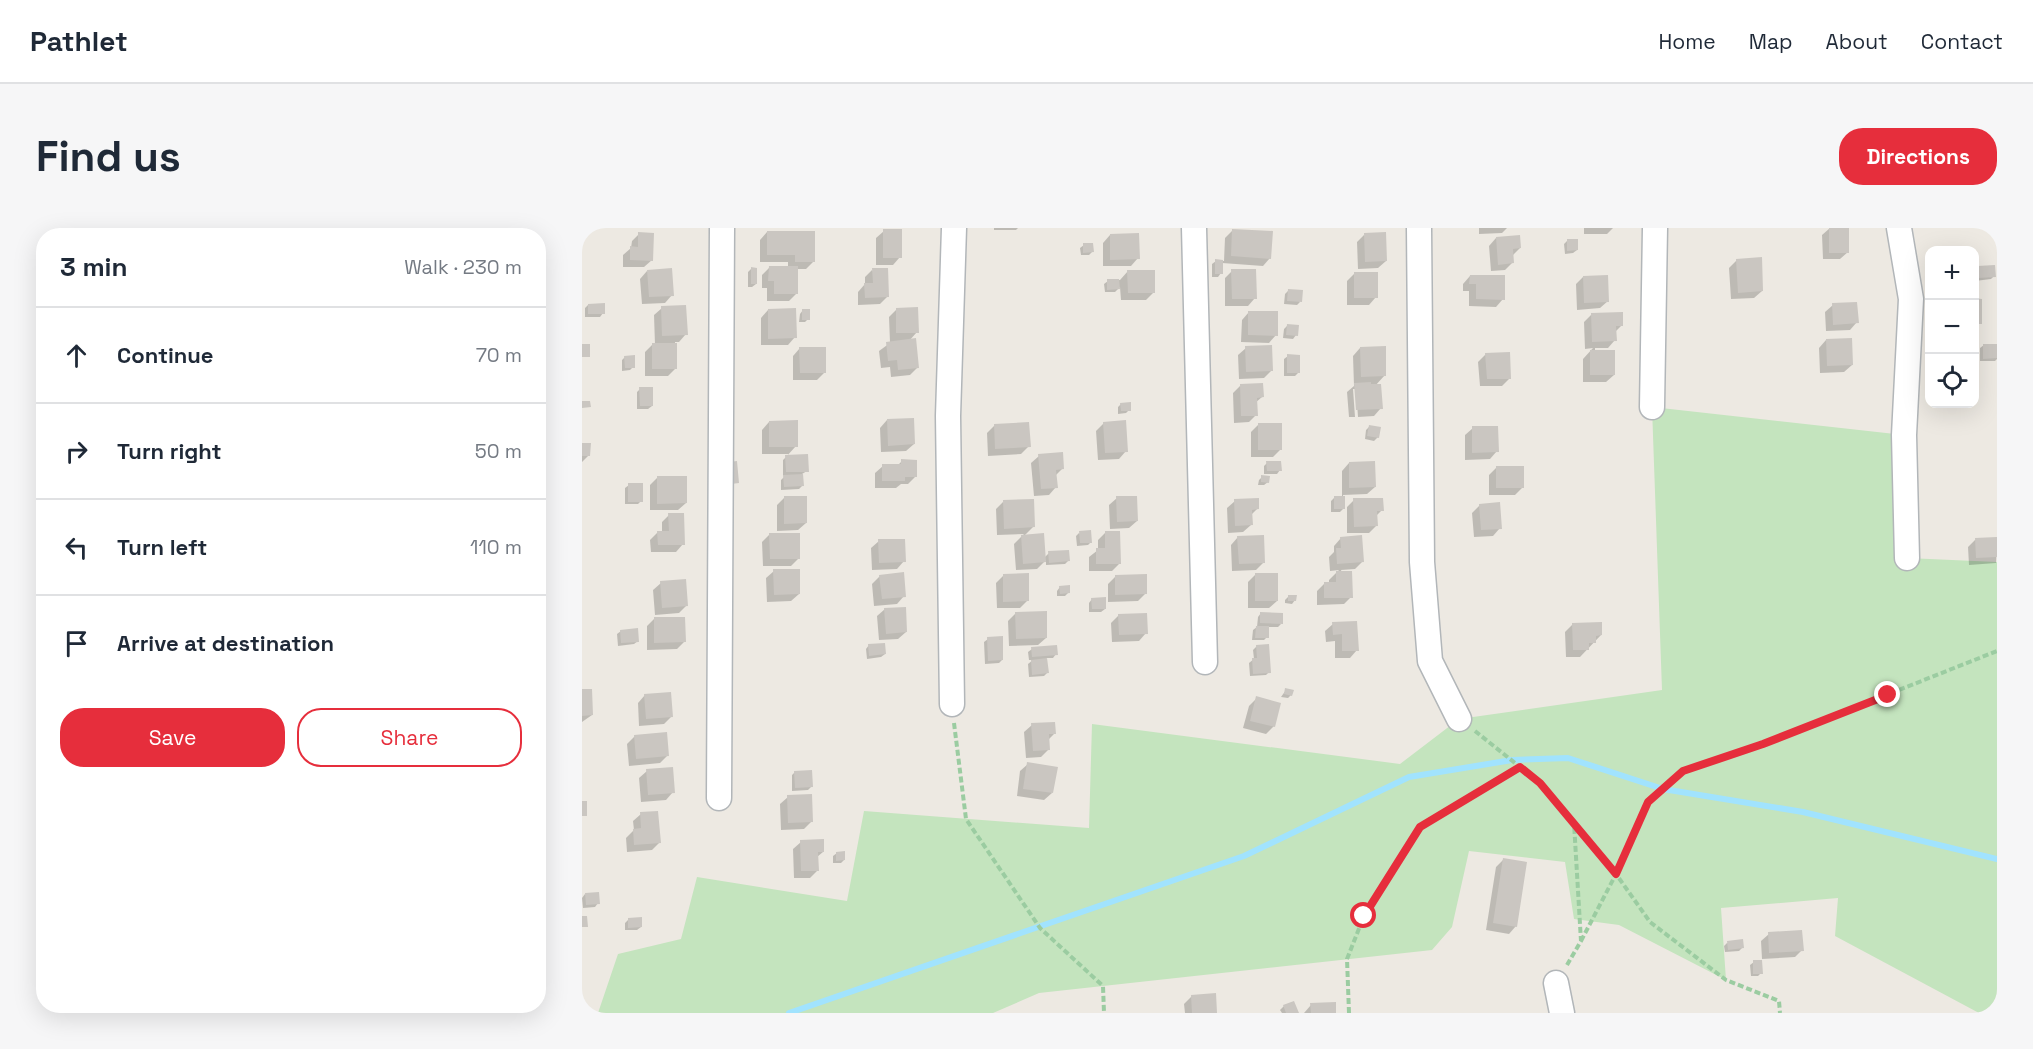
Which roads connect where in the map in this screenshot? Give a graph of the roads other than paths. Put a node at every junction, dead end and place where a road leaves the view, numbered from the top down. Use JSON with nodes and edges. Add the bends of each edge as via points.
{"nodes":[{"id":1,"x":722,"y":228,"type":"edge"},
{"id":2,"x":954,"y":228,"type":"edge"},
{"id":3,"x":1194,"y":228,"type":"edge"},
{"id":4,"x":1419,"y":228,"type":"edge"},
{"id":5,"x":1655,"y":228,"type":"edge"},
{"id":6,"x":1899,"y":228,"type":"edge"},
{"id":7,"x":1652,"y":407,"type":"dead end"},
{"id":8,"x":1907,"y":558,"type":"dead end"},
{"id":9,"x":1205,"y":662,"type":"dead end"},
{"id":10,"x":952,"y":704,"type":"road end"},
{"id":11,"x":1459,"y":719,"type":"road end"},
{"id":12,"x":719,"y":798,"type":"dead end"},
{"id":13,"x":1556,"y":983,"type":"road end"},
{"id":14,"x":1562,"y":1013,"type":"edge"}],
"edges":[{"from":1,"to":12,"type":"street"},
{"from":2,"to":10,"type":"street","via":[[948,416]]},
{"from":3,"to":9,"type":"street"},
{"from":4,"to":11,"type":"street","via":[[1422,562],[1430,661]]},
{"from":5,"to":7,"type":"street"},
{"from":6,"to":8,"type":"street","via":[[1911,299],[1904,435]]},
{"from":13,"to":14,"type":"street"}]}
